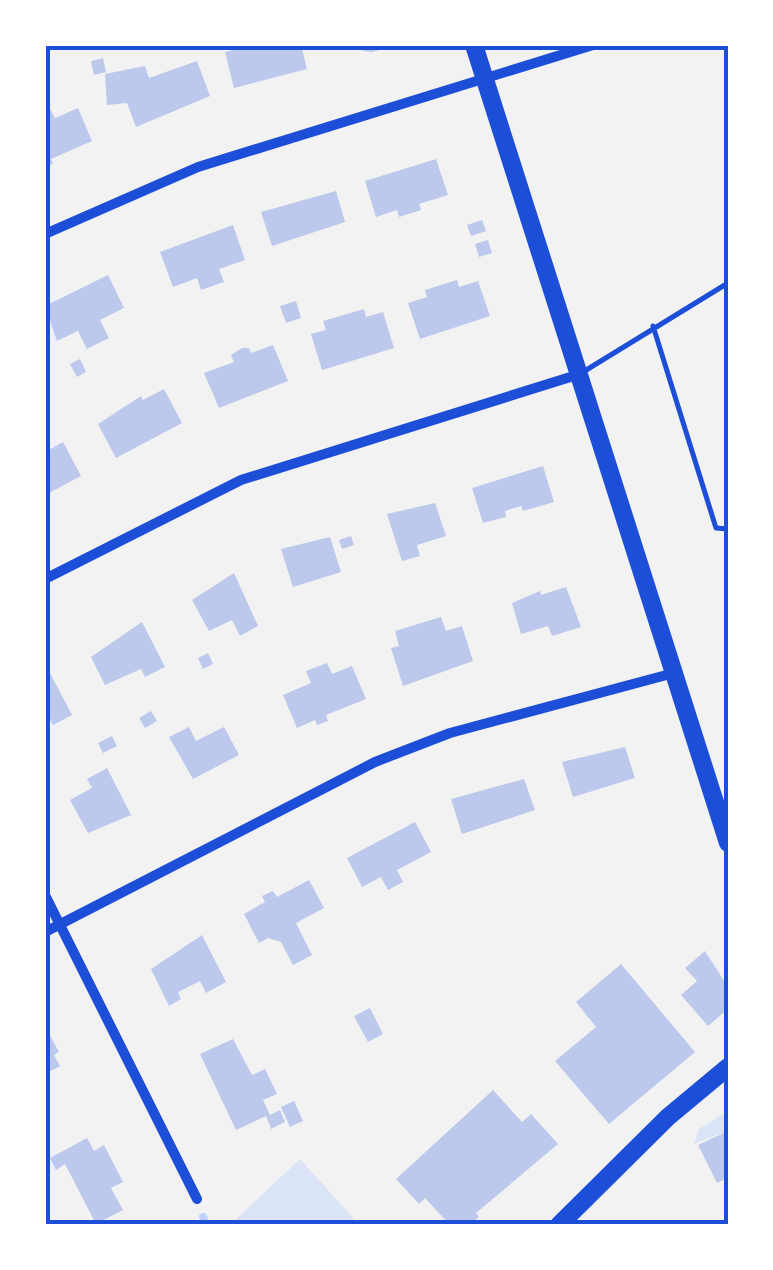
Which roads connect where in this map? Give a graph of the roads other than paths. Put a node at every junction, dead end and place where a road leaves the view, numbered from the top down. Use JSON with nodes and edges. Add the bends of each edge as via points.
{"nodes":[{"id":1,"x":474,"y":45,"type":"edge"},
{"id":2,"x":593,"y":45,"type":"edge"},
{"id":3,"x":484,"y":78,"type":"junction"},
{"id":4,"x":45,"y":234,"type":"edge"},
{"id":5,"x":728,"y":282,"type":"edge"},
{"id":6,"x":652,"y":326,"type":"junction"},
{"id":7,"x":580,"y":374,"type":"junction"},
{"id":8,"x":728,"y":529,"type":"edge"},
{"id":9,"x":45,"y":579,"type":"edge"},
{"id":10,"x":676,"y":672,"type":"junction"},
{"id":11,"x":728,"y":842,"type":"edge"},
{"id":12,"x":45,"y":896,"type":"edge"},
{"id":13,"x":60,"y":924,"type":"junction"},
{"id":14,"x":45,"y":932,"type":"edge"},
{"id":15,"x":728,"y":1067,"type":"edge"},
{"id":16,"x":197,"y":1199,"type":"dead end"},
{"id":17,"x":559,"y":1225,"type":"edge"}],
"edges":[{"from":1,"to":3,"type":"main road"},
{"from":2,"to":3,"type":"street"},
{"from":3,"to":4,"type":"street","via":[[198,167]]},
{"from":3,"to":7,"type":"main road"},
{"from":5,"to":6,"type":"lane"},
{"from":6,"to":7,"type":"lane"},
{"from":6,"to":8,"type":"lane","via":[[716,528]]},
{"from":7,"to":9,"type":"street","via":[[242,480]]},
{"from":7,"to":10,"type":"main road"},
{"from":10,"to":11,"type":"main road"},
{"from":10,"to":13,"type":"street","via":[[450,734],[375,762]]},
{"from":12,"to":13,"type":"street"},
{"from":13,"to":14,"type":"street"},
{"from":13,"to":16,"type":"street"},
{"from":15,"to":17,"type":"main road"}]}
